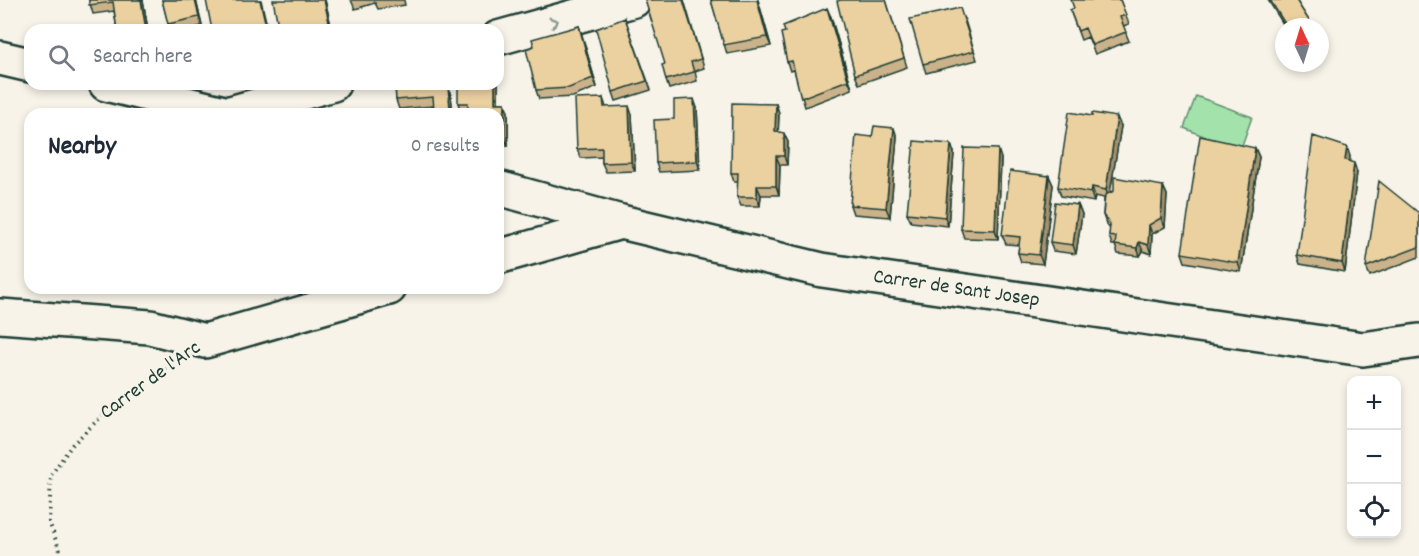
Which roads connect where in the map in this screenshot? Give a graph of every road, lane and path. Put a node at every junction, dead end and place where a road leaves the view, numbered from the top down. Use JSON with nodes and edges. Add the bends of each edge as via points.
{"nodes":[{"id":1,"x":634,"y":0,"type":"edge"},
{"id":2,"x":504,"y":36,"type":"edge"},
{"id":3,"x":0,"y":58,"type":"edge"},
{"id":4,"x":24,"y":64,"type":"edge"},
{"id":5,"x":130,"y":90,"type":"edge"},
{"id":6,"x":312,"y":90,"type":"edge"},
{"id":7,"x":203,"y":108,"type":"edge"},
{"id":8,"x":248,"y":108,"type":"edge"},
{"id":9,"x":504,"y":190,"type":"edge"},
{"id":10,"x":621,"y":222,"type":"junction"},
{"id":11,"x":504,"y":255,"type":"edge"},
{"id":12,"x":368,"y":294,"type":"edge"},
{"id":13,"x":0,"y":316,"type":"edge"},
{"id":14,"x":205,"y":341,"type":"junction"},
{"id":15,"x":1419,"y":341,"type":"edge"},
{"id":16,"x":62,"y":556,"type":"edge"}],
"edges":[{"from":2,"to":1,"type":"street","one_way":true},
{"from":3,"to":4,"type":"street"},
{"from":5,"to":7,"type":"street"},
{"from":6,"to":8,"type":"street"},
{"from":9,"to":10,"type":"street","name":"Carrer de Sant Josep"},
{"from":10,"to":11,"type":"street"},
{"from":10,"to":15,"type":"street","name":"Carrer de Sant Josep","via":[[834,272],[1363,350]]},
{"from":12,"to":14,"type":"street","name":"Carrer de l'Arc"},
{"from":13,"to":14,"type":"street","via":[[150,327]]},
{"from":14,"to":16,"type":"path","name":"Carrer de l'Arc","via":[[106,412],[72,445],[51,475],[49,522]]}]}
